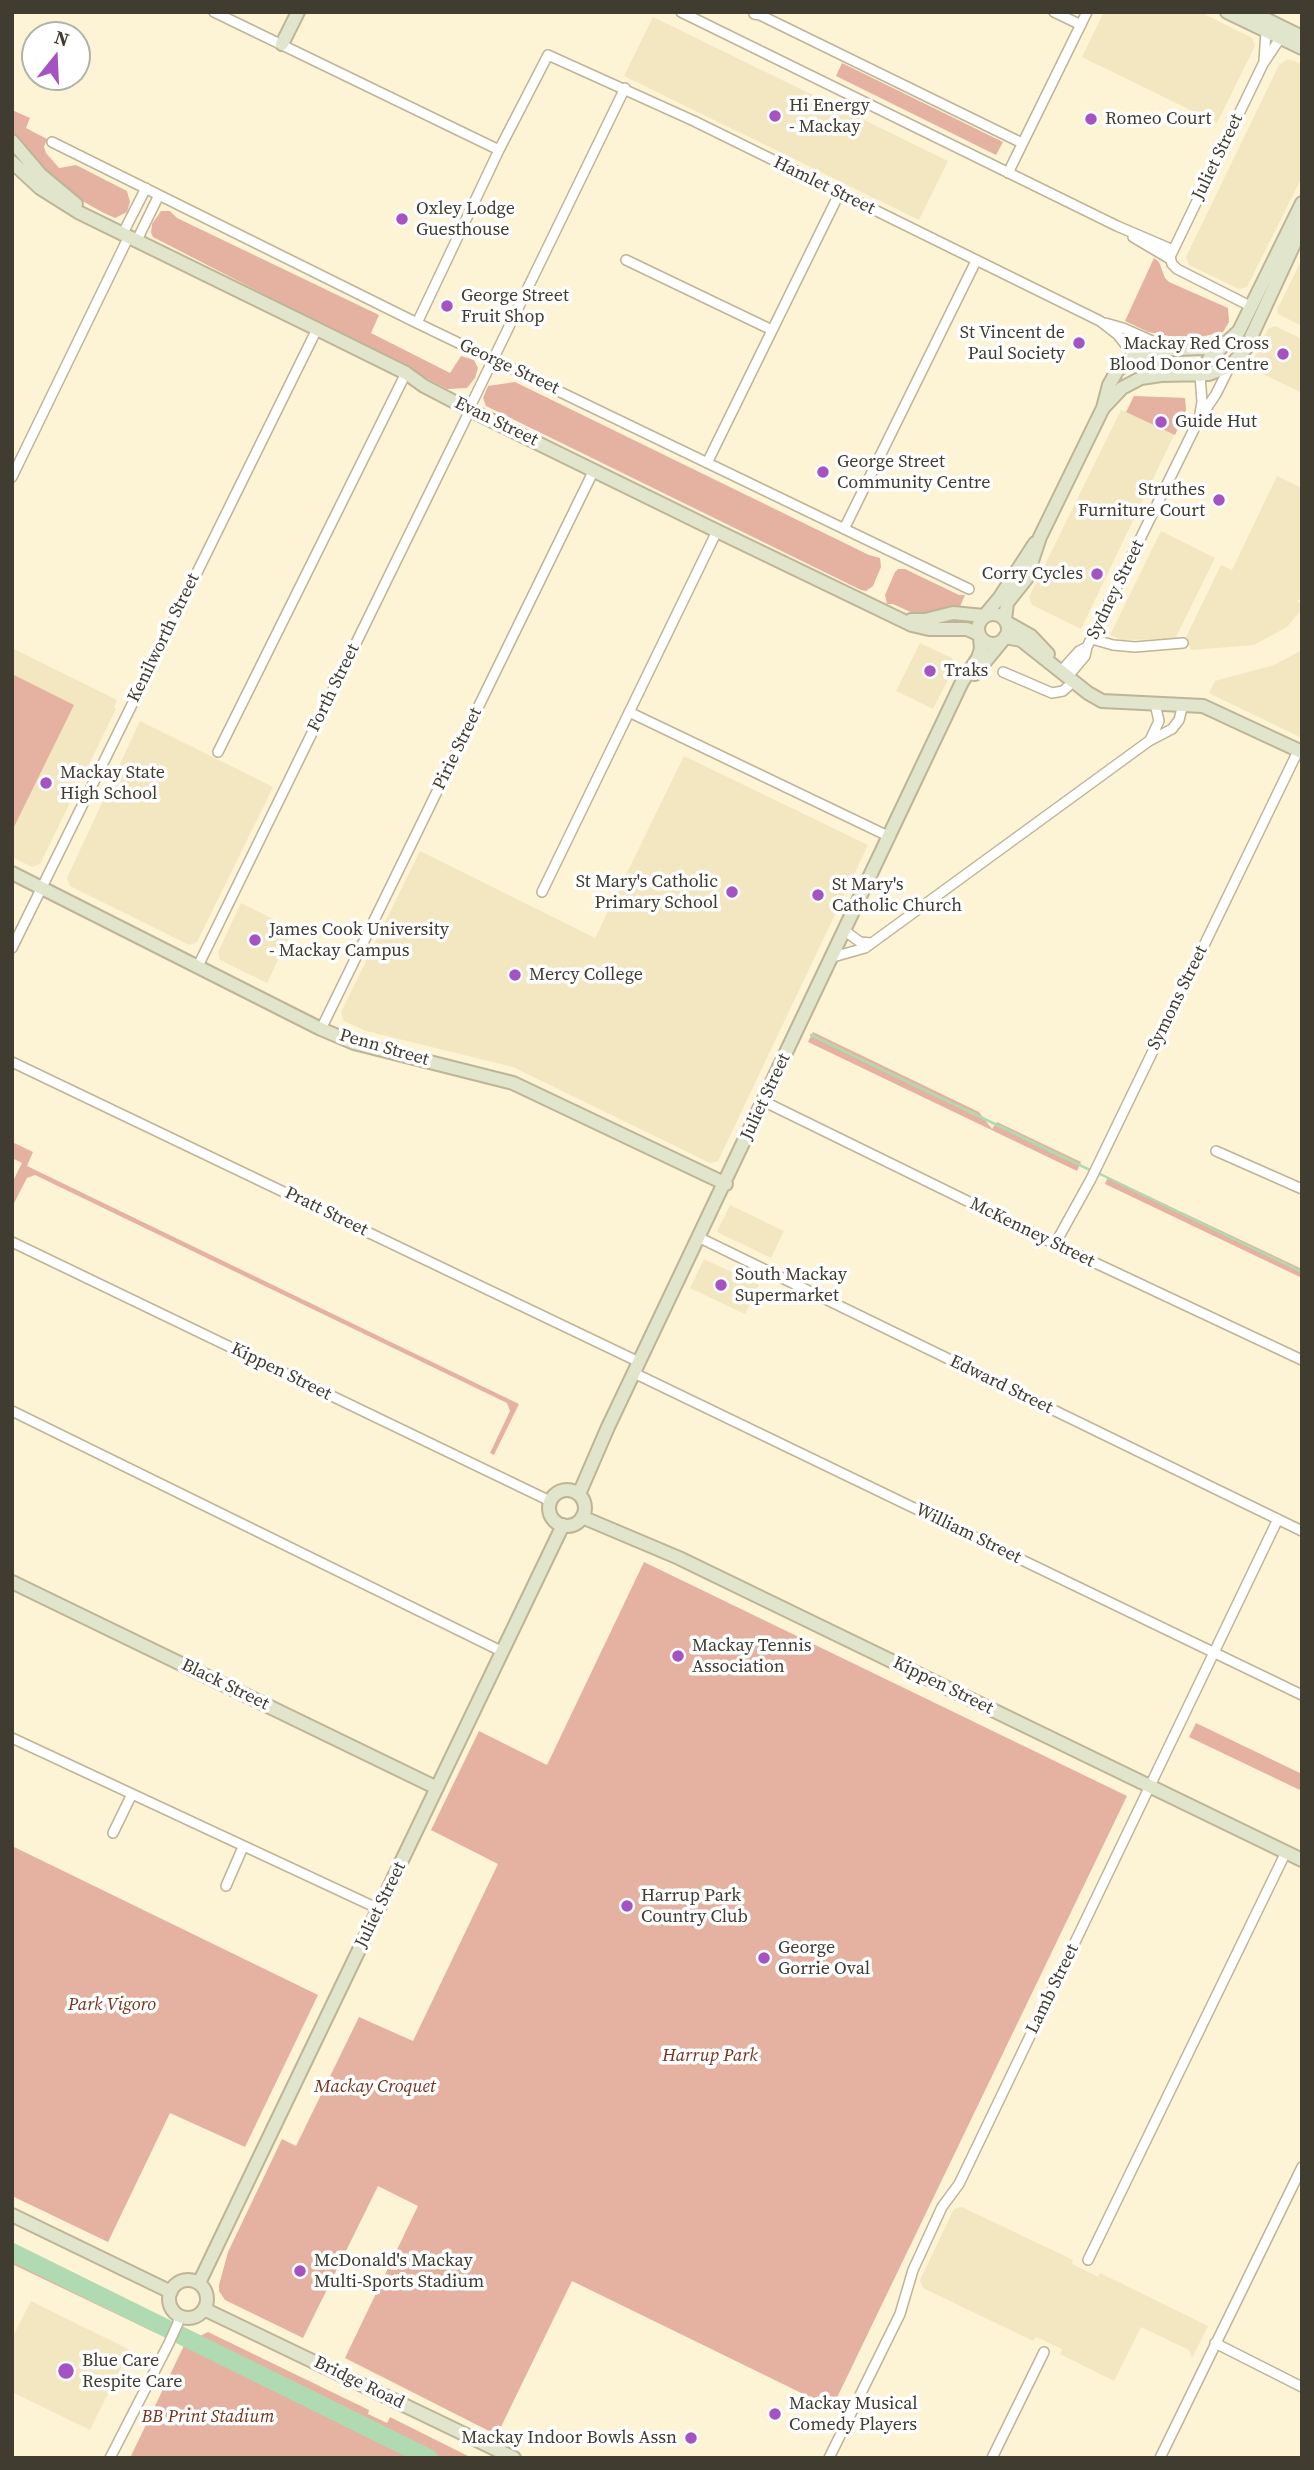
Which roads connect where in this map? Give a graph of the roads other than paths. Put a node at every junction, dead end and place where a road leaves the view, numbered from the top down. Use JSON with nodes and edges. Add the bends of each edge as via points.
{"nodes":[{"id":1,"x":214,"y":12,"type":"edge"},
{"id":2,"x":298,"y":12,"type":"edge"},
{"id":3,"x":681,"y":12,"type":"edge"},
{"id":4,"x":1054,"y":12,"type":"edge"},
{"id":5,"x":1087,"y":12,"type":"edge"},
{"id":6,"x":1227,"y":12,"type":"edge"},
{"id":7,"x":1251,"y":12,"type":"edge"},
{"id":8,"x":754,"y":14,"type":"dead end"},
{"id":9,"x":1081,"y":24,"type":"junction"},
{"id":10,"x":1266,"y":31,"type":"junction"},
{"id":11,"x":1283,"y":34,"type":"junction"},
{"id":12,"x":1302,"y":37,"type":"edge"},
{"id":13,"x":282,"y":44,"type":"junction"},
{"id":14,"x":1302,"y":48,"type":"edge"},
{"id":15,"x":1263,"y":64,"type":"junction"},
{"id":16,"x":625,"y":88,"type":"junction"},
{"id":17,"x":12,"y":141,"type":"edge"},
{"id":18,"x":52,"y":142,"type":"dead end"},
{"id":19,"x":1022,"y":143,"type":"junction"},
{"id":20,"x":499,"y":150,"type":"junction"},
{"id":21,"x":18,"y":163,"type":"edge"},
{"id":22,"x":1008,"y":173,"type":"junction"},
{"id":23,"x":146,"y":188,"type":"junction"},
{"id":24,"x":839,"y":194,"type":"junction"},
{"id":25,"x":159,"y":195,"type":"junction"},
{"id":26,"x":1302,"y":204,"type":"edge"},
{"id":27,"x":1302,"y":227,"type":"edge"},
{"id":28,"x":130,"y":236,"type":"junction"},
{"id":29,"x":1172,"y":254,"type":"junction"},
{"id":30,"x":626,"y":260,"type":"dead end"},
{"id":31,"x":976,"y":261,"type":"junction"},
{"id":32,"x":1256,"y":311,"type":"junction"},
{"id":33,"x":1100,"y":321,"type":"junction"},
{"id":34,"x":417,"y":323,"type":"junction"},
{"id":35,"x":317,"y":329,"type":"junction"},
{"id":36,"x":772,"y":330,"type":"junction"},
{"id":37,"x":1230,"y":341,"type":"junction"},
{"id":38,"x":1167,"y":348,"type":"junction"},
{"id":39,"x":1135,"y":356,"type":"junction"},
{"id":40,"x":494,"y":360,"type":"junction"},
{"id":41,"x":1230,"y":365,"type":"junction"},
{"id":42,"x":406,"y":373,"type":"junction"},
{"id":43,"x":1195,"y":375,"type":"junction"},
{"id":44,"x":1103,"y":408,"type":"junction"},
{"id":45,"x":470,"y":410,"type":"junction"},
{"id":46,"x":1199,"y":419,"type":"junction"},
{"id":47,"x":708,"y":463,"type":"junction"},
{"id":48,"x":594,"y":470,"type":"junction"},
{"id":49,"x":12,"y":477,"type":"edge"},
{"id":50,"x":844,"y":529,"type":"junction"},
{"id":51,"x":717,"y":531,"type":"junction"},
{"id":52,"x":1040,"y":537,"type":"junction"},
{"id":53,"x":968,"y":589,"type":"dead end"},
{"id":54,"x":985,"y":615,"type":"junction"},
{"id":55,"x":897,"y":618,"type":"junction"},
{"id":56,"x":1006,"y":621,"type":"junction"},
{"id":57,"x":979,"y":636,"type":"junction"},
{"id":58,"x":1004,"y":639,"type":"junction"},
{"id":59,"x":1090,"y":643,"type":"junction"},
{"id":60,"x":1183,"y":643,"type":"dead end"},
{"id":61,"x":1003,"y":672,"type":"dead end"},
{"id":62,"x":1065,"y":673,"type":"junction"},
{"id":63,"x":956,"y":699,"type":"junction"},
{"id":64,"x":1155,"y":704,"type":"junction"},
{"id":65,"x":1183,"y":704,"type":"junction"},
{"id":66,"x":629,"y":712,"type":"junction"},
{"id":67,"x":1149,"y":741,"type":"junction"},
{"id":68,"x":1300,"y":751,"type":"edge"},
{"id":69,"x":218,"y":752,"type":"dead end"},
{"id":70,"x":890,"y":837,"type":"junction"},
{"id":71,"x":12,"y":873,"type":"edge"},
{"id":72,"x":42,"y":888,"type":"junction"},
{"id":73,"x":542,"y":892,"type":"dead end"},
{"id":74,"x":845,"y":931,"type":"junction"},
{"id":75,"x":876,"y":941,"type":"junction"},
{"id":76,"x":12,"y":948,"type":"edge"},
{"id":77,"x":833,"y":957,"type":"junction"},
{"id":78,"x":198,"y":966,"type":"junction"},
{"id":79,"x":321,"y":1029,"type":"junction"},
{"id":80,"x":12,"y":1062,"type":"edge"},
{"id":81,"x":765,"y":1102,"type":"junction"},
{"id":82,"x":1216,"y":1151,"type":"dead end"},
{"id":83,"x":726,"y":1184,"type":"junction"},
{"id":84,"x":1302,"y":1189,"type":"edge"},
{"id":85,"x":700,"y":1238,"type":"junction"},
{"id":86,"x":12,"y":1242,"type":"edge"},
{"id":87,"x":1055,"y":1244,"type":"junction"},
{"id":88,"x":1302,"y":1360,"type":"edge"},
{"id":89,"x":637,"y":1368,"type":"junction"},
{"id":90,"x":12,"y":1411,"type":"edge"},
{"id":91,"x":579,"y":1494,"type":"junction"},
{"id":92,"x":550,"y":1502,"type":"junction"},
{"id":93,"x":582,"y":1517,"type":"junction"},
{"id":94,"x":1278,"y":1520,"type":"junction"},
{"id":95,"x":563,"y":1525,"type":"junction"},
{"id":96,"x":1302,"y":1531,"type":"edge"},
{"id":97,"x":12,"y":1582,"type":"edge"},
{"id":98,"x":503,"y":1652,"type":"junction"},
{"id":99,"x":1214,"y":1653,"type":"junction"},
{"id":100,"x":1302,"y":1695,"type":"edge"},
{"id":101,"x":15,"y":1739,"type":"edge"},
{"id":102,"x":12,"y":1751,"type":"edge"},
{"id":103,"x":1150,"y":1787,"type":"junction"},
{"id":104,"x":437,"y":1788,"type":"junction"},
{"id":105,"x":132,"y":1794,"type":"junction"},
{"id":106,"x":113,"y":1833,"type":"dead end"},
{"id":107,"x":243,"y":1847,"type":"junction"},
{"id":108,"x":1286,"y":1852,"type":"junction"},
{"id":109,"x":1302,"y":1860,"type":"edge"},
{"id":110,"x":226,"y":1886,"type":"dead end"},
{"id":111,"x":379,"y":1909,"type":"junction"},
{"id":112,"x":1302,"y":2167,"type":"edge"},
{"id":113,"x":12,"y":2215,"type":"edge"},
{"id":114,"x":1088,"y":2259,"type":"dead end"},
{"id":115,"x":199,"y":2283,"type":"junction"},
{"id":116,"x":171,"y":2292,"type":"junction"},
{"id":117,"x":204,"y":2309,"type":"junction"},
{"id":118,"x":178,"y":2319,"type":"junction"},
{"id":119,"x":1215,"y":2343,"type":"junction"},
{"id":120,"x":1044,"y":2352,"type":"dead end"},
{"id":121,"x":1302,"y":2387,"type":"edge"},
{"id":122,"x":110,"y":2458,"type":"edge"},
{"id":123,"x":514,"y":2458,"type":"edge"},
{"id":124,"x":829,"y":2458,"type":"edge"},
{"id":125,"x":992,"y":2458,"type":"edge"},
{"id":126,"x":1160,"y":2458,"type":"edge"}],
"edges":[{"from":1,"to":13,"type":"street"},
{"from":2,"to":13,"type":"street"},
{"from":3,"to":22,"type":"street"},
{"from":4,"to":9,"type":"street"},
{"from":5,"to":9,"type":"street"},
{"from":6,"to":10,"type":"street"},
{"from":7,"to":11,"type":"street"},
{"from":8,"to":19,"type":"street"},
{"from":9,"to":19,"type":"street"},
{"from":10,"to":11,"type":"street"},
{"from":10,"to":15,"type":"street","name":"Juliet Street"},
{"from":11,"to":12,"type":"street"},
{"from":11,"to":14,"type":"street"},
{"from":11,"to":15,"type":"street","name":"Juliet Street"},
{"from":13,"to":20,"type":"street"},
{"from":15,"to":29,"type":"street","name":"Juliet Street"},
{"from":16,"to":20,"type":"street","name":"Hamlet Street","via":[[548,55]]},
{"from":16,"to":24,"type":"street","name":"Hamlet Street"},
{"from":16,"to":40,"type":"street","name":"Forth Street"},
{"from":17,"to":21,"type":"street"},
{"from":18,"to":23,"type":"street","name":"George Street"},
{"from":19,"to":22,"type":"street"},
{"from":20,"to":34,"type":"street"},
{"from":21,"to":28,"type":"street","name":"Evan Street","via":[[99,221]]},
{"from":22,"to":29,"type":"street"},
{"from":23,"to":25,"type":"street","name":"George Street"},
{"from":23,"to":28,"type":"street"},
{"from":24,"to":31,"type":"street","name":"Hamlet Street"},
{"from":24,"to":36,"type":"street"},
{"from":25,"to":28,"type":"street"},
{"from":25,"to":34,"type":"street","name":"George Street"},
{"from":26,"to":32,"type":"street"},
{"from":27,"to":32,"type":"street"},
{"from":28,"to":35,"type":"street","name":"Evan Street"},
{"from":28,"to":49,"type":"street"},
{"from":29,"to":32,"type":"street","via":[[1177,269]]},
{"from":30,"to":36,"type":"street"},
{"from":31,"to":33,"type":"street","name":"Hamlet Street"},
{"from":31,"to":50,"type":"street"},
{"from":32,"to":37,"type":"street"},
{"from":32,"to":41,"type":"street","via":[[1246,348]]},
{"from":33,"to":38,"type":"street","name":"Hamlet Street"},
{"from":33,"to":39,"type":"street","name":"Hamlet Street"},
{"from":34,"to":40,"type":"street","name":"George Street"},
{"from":35,"to":42,"type":"street","name":"Evan Street"},
{"from":35,"to":72,"type":"street","name":"Kenilworth Street"},
{"from":36,"to":47,"type":"street"},
{"from":37,"to":38,"type":"street","via":[[1206,348]]},
{"from":37,"to":43,"type":"street"},
{"from":38,"to":39,"type":"street"},
{"from":39,"to":43,"type":"street","via":[[1146,365]]},
{"from":39,"to":44,"type":"street","via":[[1112,377]]},
{"from":40,"to":45,"type":"street","name":"Forth Street"},
{"from":40,"to":47,"type":"street","name":"George Street"},
{"from":41,"to":43,"type":"street"},
{"from":41,"to":46,"type":"street","name":"Sydney Street"},
{"from":42,"to":45,"type":"street","name":"Evan Street"},
{"from":42,"to":69,"type":"street"},
{"from":43,"to":44,"type":"street","via":[[1138,379]]},
{"from":43,"to":46,"type":"street","via":[[1202,405]]},
{"from":44,"to":52,"type":"street"},
{"from":45,"to":48,"type":"street","name":"Evan Street"},
{"from":45,"to":78,"type":"street","name":"Forth Street"},
{"from":46,"to":59,"type":"street","name":"Sydney Street"},
{"from":47,"to":50,"type":"street","name":"George Street"},
{"from":48,"to":51,"type":"street","name":"Evan Street"},
{"from":48,"to":79,"type":"street","name":"Pirie Street"},
{"from":50,"to":53,"type":"street","name":"George Street"},
{"from":51,"to":55,"type":"street","name":"Evan Street"},
{"from":51,"to":66,"type":"street"},
{"from":52,"to":54,"type":"street"},
{"from":52,"to":56,"type":"street","via":[[1026,579],[1007,603]]},
{"from":54,"to":55,"type":"street","name":"Evan Street","via":[[951,614],[922,621]]},
{"from":54,"to":56,"type":"street","via":[[998,614]]},
{"from":54,"to":57,"type":"street","via":[[978,623]]},
{"from":55,"to":57,"type":"street","name":"Evan Street","via":[[925,629],[962,629]]},
{"from":56,"to":58,"type":"street"},
{"from":56,"to":62,"type":"street","via":[[1034,638]]},
{"from":57,"to":58,"type":"street","via":[[992,644]]},
{"from":57,"to":63,"type":"street","name":"Juliet Street","via":[[980,655]]},
{"from":58,"to":62,"type":"street","via":[[1021,640]]},
{"from":58,"to":63,"type":"street","name":"Juliet Street"},
{"from":59,"to":60,"type":"street","via":[[1135,647]]},
{"from":59,"to":62,"type":"street","name":"Sydney Street","via":[[1085,656]]},
{"from":61,"to":62,"type":"street","via":[[1052,693],[1063,691]]},
{"from":62,"to":64,"type":"street","via":[[1102,701]]},
{"from":63,"to":70,"type":"street","name":"Juliet Street"},
{"from":64,"to":65,"type":"street"},
{"from":64,"to":67,"type":"street","via":[[1159,721]]},
{"from":65,"to":67,"type":"street","via":[[1174,727]]},
{"from":65,"to":68,"type":"street","via":[[1212,709]]},
{"from":66,"to":70,"type":"street"},
{"from":66,"to":73,"type":"street"},
{"from":67,"to":75,"type":"street"},
{"from":68,"to":87,"type":"street","name":"Symons Street"},
{"from":70,"to":74,"type":"street","name":"Juliet Street"},
{"from":71,"to":72,"type":"street","name":"Penn Street"},
{"from":72,"to":76,"type":"street","name":"Kenilworth Street"},
{"from":72,"to":78,"type":"street","name":"Penn Street"},
{"from":74,"to":75,"type":"street","via":[[860,942]]},
{"from":74,"to":77,"type":"street","name":"Juliet Street"},
{"from":75,"to":77,"type":"street","via":[[862,950]]},
{"from":77,"to":81,"type":"street","name":"Juliet Street"},
{"from":78,"to":79,"type":"street","name":"Penn Street"},
{"from":79,"to":83,"type":"street","name":"Penn Street","via":[[354,1043],[513,1083]]},
{"from":80,"to":89,"type":"street","name":"Pratt Street"},
{"from":81,"to":83,"type":"street","name":"Juliet Street"},
{"from":81,"to":87,"type":"street","name":"McKenney Street"},
{"from":82,"to":84,"type":"street"},
{"from":83,"to":85,"type":"street","name":"Juliet Street"},
{"from":85,"to":89,"type":"street","name":"Juliet Street"},
{"from":85,"to":94,"type":"street","name":"Edward Street"},
{"from":86,"to":92,"type":"street","name":"Kippen Street"},
{"from":87,"to":88,"type":"street","name":"McKenney Street"},
{"from":89,"to":91,"type":"street","name":"Juliet Street"},
{"from":89,"to":99,"type":"street","name":"William Street"},
{"from":90,"to":98,"type":"street"},
{"from":91,"to":92,"type":"street","via":[[563,1490]]},
{"from":91,"to":93,"type":"street","via":[[585,1508]]},
{"from":92,"to":95,"type":"street","via":[[553,1519]]},
{"from":93,"to":95,"type":"street"},
{"from":93,"to":103,"type":"street","name":"Kippen Street","via":[[679,1558]]},
{"from":94,"to":96,"type":"street","name":"Edward Street"},
{"from":94,"to":99,"type":"street","name":"Lamb Street"},
{"from":95,"to":98,"type":"street","name":"Juliet Street"},
{"from":97,"to":104,"type":"street","name":"Black Street"},
{"from":98,"to":104,"type":"street","name":"Juliet Street"},
{"from":99,"to":100,"type":"street","name":"William Street"},
{"from":99,"to":103,"type":"street","name":"Lamb Street"},
{"from":101,"to":102,"type":"street"},
{"from":101,"to":105,"type":"street"},
{"from":103,"to":108,"type":"street","name":"Kippen Street"},
{"from":103,"to":124,"type":"street","name":"Lamb Street","via":[[959,2184],[942,2207],[913,2270],[900,2314]]},
{"from":104,"to":111,"type":"street","name":"Juliet Street"},
{"from":105,"to":106,"type":"street"},
{"from":105,"to":107,"type":"street"},
{"from":107,"to":110,"type":"street"},
{"from":107,"to":111,"type":"street"},
{"from":108,"to":109,"type":"street","name":"Kippen Street"},
{"from":108,"to":114,"type":"street"},
{"from":111,"to":115,"type":"street","name":"Juliet Street"},
{"from":112,"to":119,"type":"street"},
{"from":113,"to":116,"type":"street"},
{"from":115,"to":116,"type":"street","via":[[186,2281]]},
{"from":115,"to":117,"type":"street","via":[[207,2295]]},
{"from":116,"to":118,"type":"street","via":[[170,2303]]},
{"from":117,"to":118,"type":"street","via":[[194,2317]]},
{"from":117,"to":123,"type":"street","name":"Bridge Road"},
{"from":118,"to":122,"type":"street"},
{"from":119,"to":121,"type":"street"},
{"from":119,"to":126,"type":"street"},
{"from":120,"to":125,"type":"street"}]}
